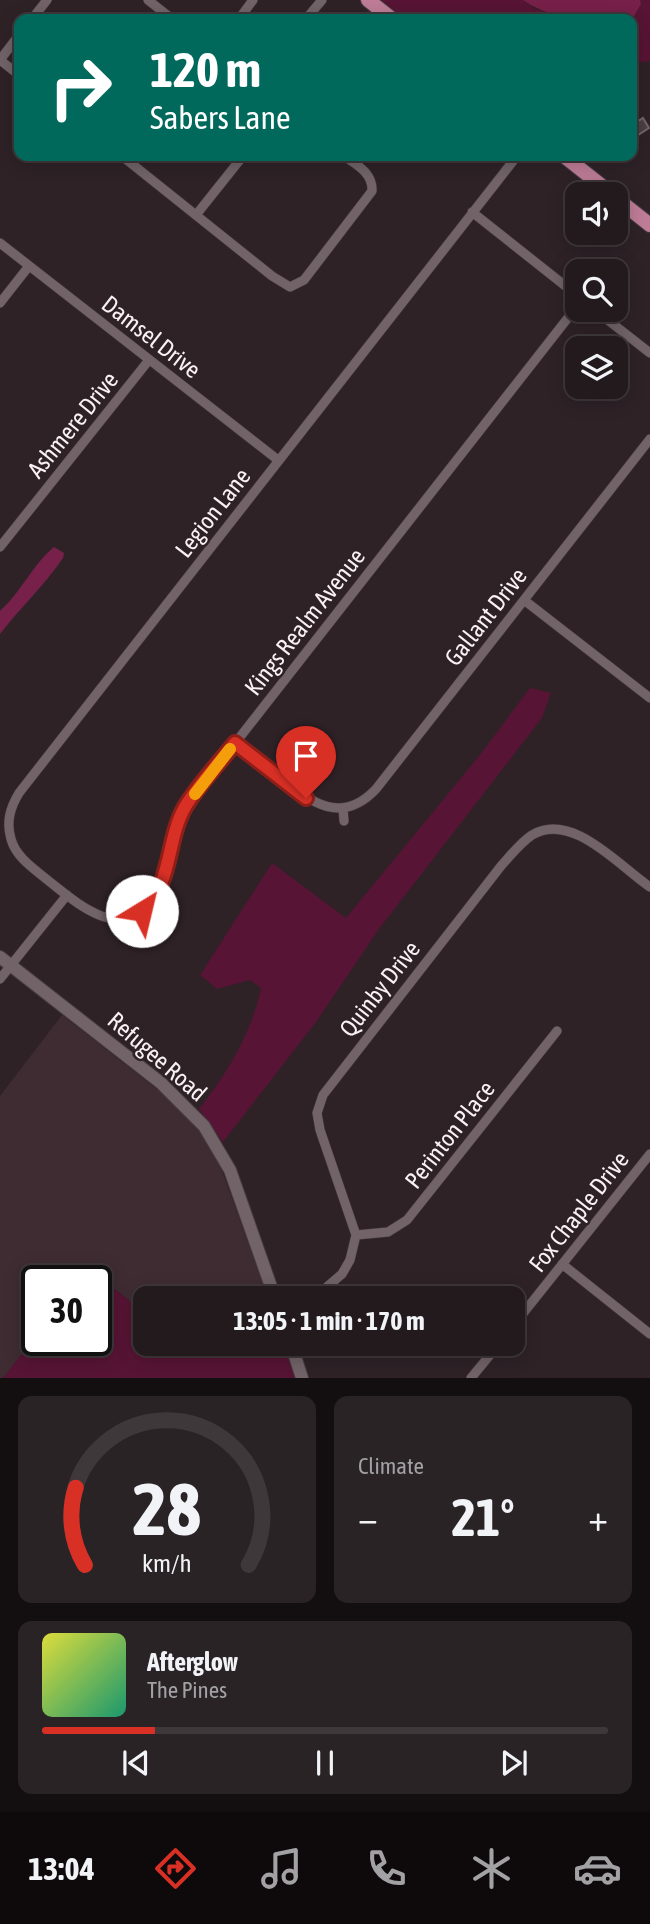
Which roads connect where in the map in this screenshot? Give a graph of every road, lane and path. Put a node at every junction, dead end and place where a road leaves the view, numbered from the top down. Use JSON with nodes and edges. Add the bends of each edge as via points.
{"nodes":[{"id":1,"x":47,"y":0,"type":"edge"},
{"id":2,"x":148,"y":0,"type":"edge"},
{"id":3,"x":322,"y":0,"type":"edge"},
{"id":4,"x":368,"y":0,"type":"edge"},
{"id":5,"x":36,"y":14,"type":"edge"},
{"id":6,"x":166,"y":14,"type":"edge"},
{"id":7,"x":310,"y":14,"type":"edge"},
{"id":8,"x":386,"y":14,"type":"edge"},
{"id":9,"x":14,"y":42,"type":"edge"},
{"id":10,"x":0,"y":60,"type":"edge"},
{"id":11,"x":14,"y":71,"type":"edge"},
{"id":12,"x":128,"y":161,"type":"edge"},
{"id":13,"x":239,"y":161,"type":"edge"},
{"id":14,"x":350,"y":161,"type":"edge"},
{"id":15,"x":513,"y":161,"type":"edge"},
{"id":16,"x":570,"y":161,"type":"edge"},
{"id":17,"x":596,"y":182,"type":"edge"},
{"id":18,"x":628,"y":207,"type":"edge"},
{"id":19,"x":472,"y":212,"type":"junction"},
{"id":20,"x":196,"y":215,"type":"junction"},
{"id":21,"x":650,"y":225,"type":"edge"},
{"id":22,"x":0,"y":243,"type":"edge"},
{"id":23,"x":29,"y":266,"type":"junction"},
{"id":24,"x":565,"y":286,"type":"edge"},
{"id":25,"x":0,"y":303,"type":"edge"},
{"id":26,"x":565,"y":321,"type":"edge"},
{"id":27,"x":610,"y":322,"type":"edge"},
{"id":28,"x":650,"y":353,"type":"edge"},
{"id":29,"x":149,"y":360,"type":"junction"},
{"id":30,"x":650,"y":439,"type":"edge"},
{"id":31,"x":278,"y":460,"type":"junction"},
{"id":32,"x":0,"y":547,"type":"edge"},
{"id":33,"x":524,"y":600,"type":"junction"},
{"id":34,"x":649,"y":694,"type":"edge"},
{"id":35,"x":235,"y":743,"type":"junction"},
{"id":36,"x":343,"y":807,"type":"junction"},
{"id":37,"x":344,"y":821,"type":"dead end"},
{"id":38,"x":4,"y":830,"type":"edge"},
{"id":39,"x":650,"y":887,"type":"edge"},
{"id":40,"x":67,"y":895,"type":"junction"},
{"id":41,"x":0,"y":957,"type":"edge"},
{"id":42,"x":11,"y":966,"type":"junction"},
{"id":43,"x":0,"y":979,"type":"edge"},
{"id":44,"x":557,"y":1031,"type":"dead end"},
{"id":45,"x":650,"y":1154,"type":"edge"},
{"id":46,"x":356,"y":1235,"type":"junction"},
{"id":47,"x":562,"y":1264,"type":"junction"},
{"id":48,"x":271,"y":1286,"type":"edge"},
{"id":49,"x":328,"y":1286,"type":"edge"},
{"id":50,"x":525,"y":1311,"type":"edge"},
{"id":51,"x":650,"y":1334,"type":"edge"},
{"id":52,"x":295,"y":1356,"type":"edge"},
{"id":53,"x":489,"y":1356,"type":"edge"},
{"id":54,"x":302,"y":1378,"type":"edge"},
{"id":55,"x":471,"y":1378,"type":"edge"}],
"edges":[{"from":1,"to":5,"type":"street"},
{"from":2,"to":6,"type":"street"},
{"from":3,"to":7,"type":"street"},
{"from":4,"to":8,"type":"main road"},
{"from":9,"to":10,"type":"street"},
{"from":10,"to":11,"type":"street"},
{"from":12,"to":20,"type":"street"},
{"from":13,"to":20,"type":"street"},
{"from":14,"to":20,"type":"street","via":[[367,174],[370,194],[303,280],[290,286]]},
{"from":15,"to":19,"type":"street","name":"Legion Lane"},
{"from":16,"to":17,"type":"main road"},
{"from":18,"to":21,"type":"main road"},
{"from":19,"to":24,"type":"street"},
{"from":19,"to":31,"type":"street","name":"Legion Lane"},
{"from":22,"to":23,"type":"street","name":"Damsel Drive"},
{"from":23,"to":25,"type":"street"},
{"from":23,"to":29,"type":"street","name":"Damsel Drive"},
{"from":26,"to":35,"type":"street","name":"Kings Realm Avenue"},
{"from":27,"to":28,"type":"street"},
{"from":29,"to":31,"type":"street","name":"Damsel Drive"},
{"from":29,"to":32,"type":"street","name":"Ashmere Drive"},
{"from":30,"to":33,"type":"street","name":"Gallant Drive"},
{"from":31,"to":38,"type":"street","name":"Legion Lane","via":[[19,793]]},
{"from":33,"to":34,"type":"street"},
{"from":33,"to":36,"type":"street","name":"Gallant Drive","via":[[376,789],[361,802]]},
{"from":35,"to":36,"type":"street","via":[[306,798],[323,806]]},
{"from":35,"to":40,"type":"street","name":"Kings Realm Avenue","via":[[186,806],[152,903],[131,916],[106,918]]},
{"from":36,"to":37,"type":"street"},
{"from":38,"to":40,"type":"street","name":"Legion Lane","via":[[18,853]]},
{"from":39,"to":46,"type":"street","name":"Quinby Drive","via":[[587,839],[563,829],[530,836],[501,866],[327,1087],[320,1103],[320,1130]]},
{"from":40,"to":42,"type":"street"},
{"from":41,"to":42,"type":"street","name":"Refugee Road"},
{"from":42,"to":43,"type":"street"},
{"from":42,"to":48,"type":"street","name":"Refugee Road","via":[[161,1083],[204,1126],[230,1170]]},
{"from":44,"to":46,"type":"street","name":"Perinton Place","via":[[407,1220],[388,1232]]},
{"from":45,"to":47,"type":"street","name":"Fox Chaple Drive"},
{"from":46,"to":49,"type":"street","via":[[342,1274]]},
{"from":47,"to":50,"type":"street","name":"Fox Chaple Drive"},
{"from":47,"to":51,"type":"street"},
{"from":52,"to":54,"type":"street"},
{"from":53,"to":55,"type":"street"}]}
